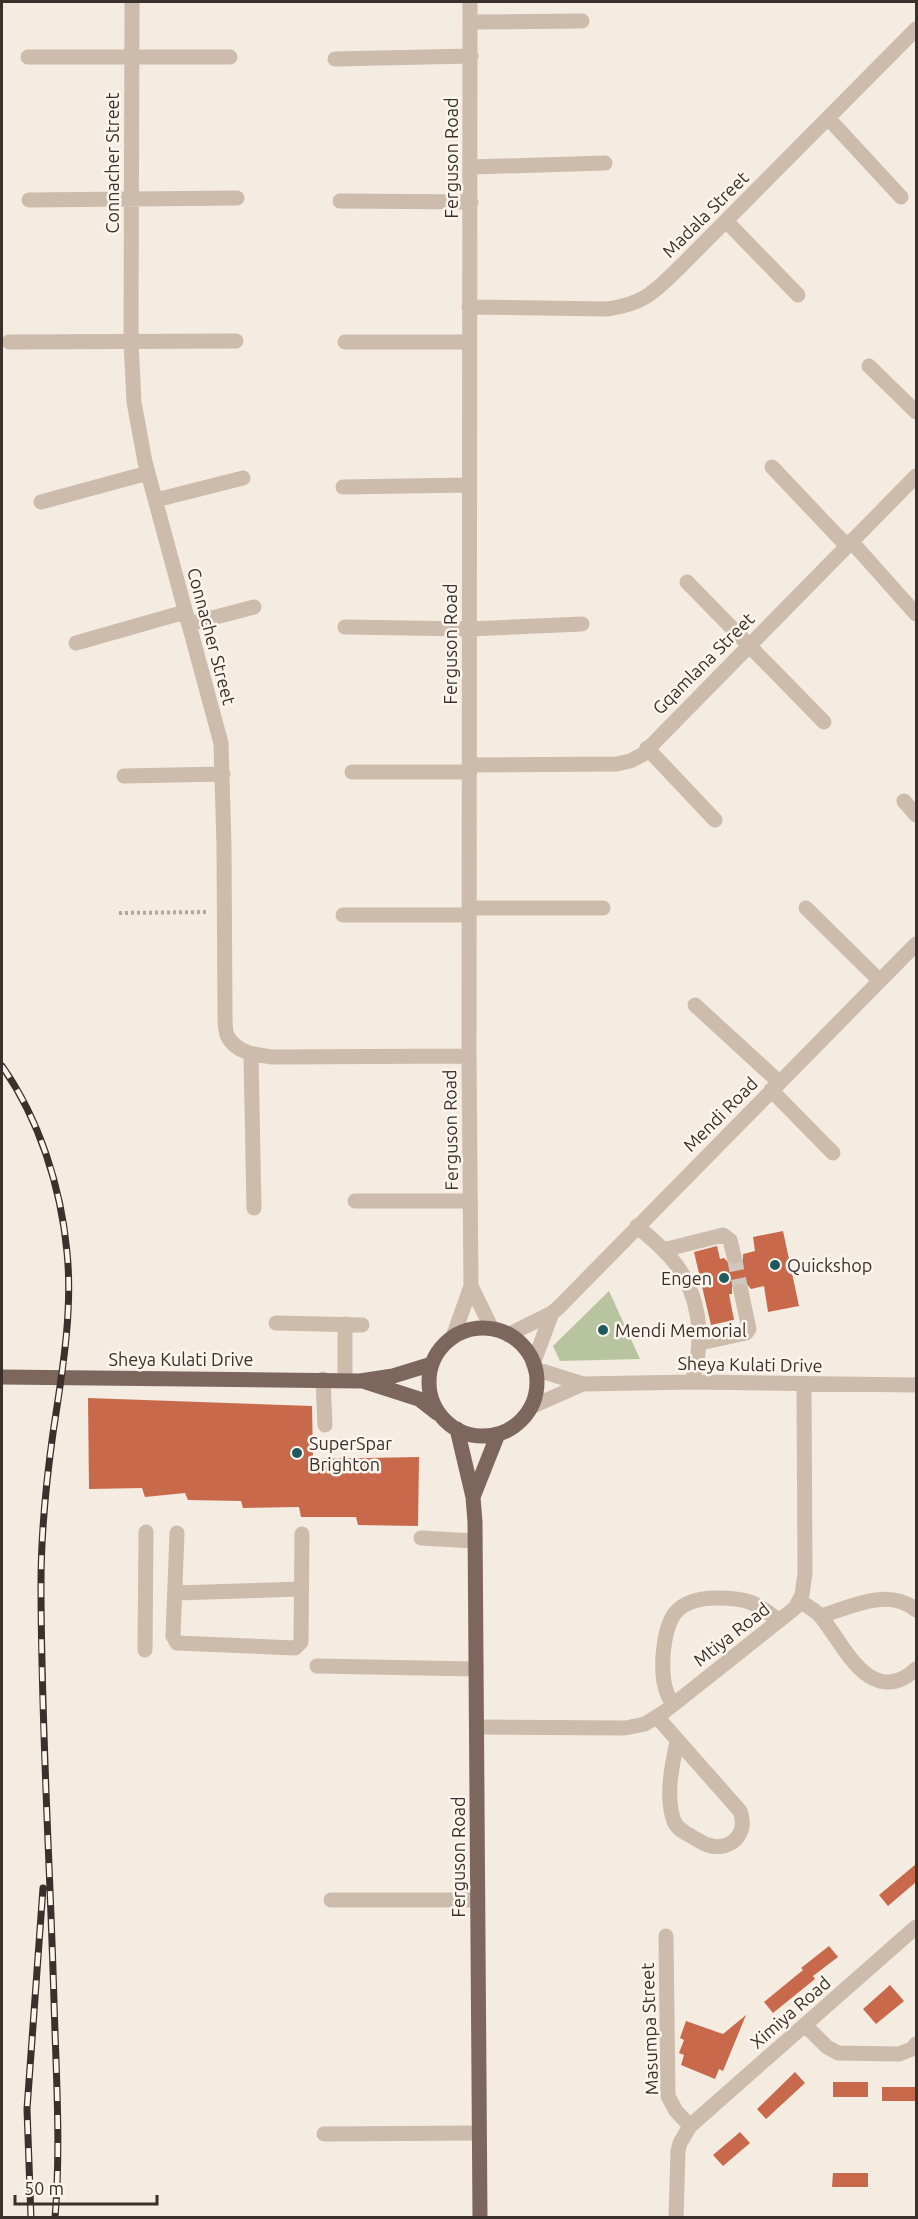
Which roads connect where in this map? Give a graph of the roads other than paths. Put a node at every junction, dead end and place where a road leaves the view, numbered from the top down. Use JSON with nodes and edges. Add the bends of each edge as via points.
{"nodes":[{"id":1,"x":132,"y":2,"type":"edge"},
{"id":2,"x":470,"y":2,"type":"edge"},
{"id":3,"x":582,"y":21,"type":"dead end"},
{"id":4,"x":470,"y":22,"type":"junction"},
{"id":5,"x":916,"y":29,"type":"edge"},
{"id":6,"x":471,"y":56,"type":"junction"},
{"id":7,"x":28,"y":57,"type":"dead end"},
{"id":8,"x":230,"y":57,"type":"dead end"},
{"id":9,"x":132,"y":58,"type":"junction"},
{"id":10,"x":335,"y":59,"type":"dead end"},
{"id":11,"x":828,"y":118,"type":"junction"},
{"id":12,"x":605,"y":163,"type":"dead end"},
{"id":13,"x":471,"y":167,"type":"junction"},
{"id":14,"x":901,"y":197,"type":"dead end"},
{"id":15,"x":237,"y":198,"type":"dead end"},
{"id":16,"x":29,"y":200,"type":"dead end"},
{"id":17,"x":132,"y":200,"type":"junction"},
{"id":18,"x":340,"y":201,"type":"dead end"},
{"id":19,"x":471,"y":202,"type":"junction"},
{"id":20,"x":726,"y":221,"type":"junction"},
{"id":21,"x":798,"y":295,"type":"dead end"},
{"id":22,"x":469,"y":307,"type":"junction"},
{"id":23,"x":236,"y":341,"type":"dead end"},
{"id":24,"x":9,"y":342,"type":"dead end"},
{"id":25,"x":131,"y":342,"type":"junction"},
{"id":26,"x":345,"y":342,"type":"dead end"},
{"id":27,"x":469,"y":342,"type":"junction"},
{"id":28,"x":869,"y":366,"type":"dead end"},
{"id":29,"x":916,"y":412,"type":"edge"},
{"id":30,"x":772,"y":467,"type":"dead end"},
{"id":31,"x":148,"y":473,"type":"junction"},
{"id":32,"x":916,"y":476,"type":"edge"},
{"id":33,"x":243,"y":478,"type":"dead end"},
{"id":34,"x":469,"y":485,"type":"junction"},
{"id":35,"x":343,"y":487,"type":"dead end"},
{"id":36,"x":156,"y":500,"type":"junction"},
{"id":37,"x":41,"y":502,"type":"dead end"},
{"id":38,"x":849,"y":544,"type":"junction"},
{"id":39,"x":687,"y":582,"type":"dead end"},
{"id":40,"x":254,"y":607,"type":"dead end"},
{"id":41,"x":916,"y":614,"type":"edge"},
{"id":42,"x":187,"y":618,"type":"junction"},
{"id":43,"x":582,"y":624,"type":"dead end"},
{"id":44,"x":345,"y":627,"type":"dead end"},
{"id":45,"x":469,"y":629,"type":"junction"},
{"id":46,"x":76,"y":643,"type":"dead end"},
{"id":47,"x":749,"y":645,"type":"junction"},
{"id":48,"x":824,"y":722,"type":"dead end"},
{"id":49,"x":647,"y":748,"type":"junction"},
{"id":50,"x":470,"y":769,"type":"junction"},
{"id":51,"x":352,"y":772,"type":"dead end"},
{"id":52,"x":223,"y":774,"type":"junction"},
{"id":53,"x":124,"y":776,"type":"dead end"},
{"id":54,"x":904,"y":801,"type":"dead end"},
{"id":55,"x":916,"y":814,"type":"edge"},
{"id":56,"x":716,"y":820,"type":"dead end"},
{"id":57,"x":603,"y":908,"type":"dead end"},
{"id":58,"x":806,"y":908,"type":"dead end"},
{"id":59,"x":469,"y":912,"type":"junction"},
{"id":60,"x":344,"y":915,"type":"dead end"},
{"id":61,"x":916,"y":944,"type":"edge"},
{"id":62,"x":880,"y":981,"type":"junction"},
{"id":63,"x":695,"y":1005,"type":"dead end"},
{"id":64,"x":250,"y":1055,"type":"junction"},
{"id":65,"x":469,"y":1056,"type":"junction"},
{"id":66,"x":775,"y":1086,"type":"junction"},
{"id":67,"x":833,"y":1153,"type":"dead end"},
{"id":68,"x":355,"y":1201,"type":"dead end"},
{"id":69,"x":470,"y":1201,"type":"junction"},
{"id":70,"x":254,"y":1208,"type":"dead end"},
{"id":71,"x":637,"y":1226,"type":"junction"},
{"id":72,"x":663,"y":1250,"type":"junction"},
{"id":73,"x":734,"y":1256,"type":"tunnel mouth"},
{"id":74,"x":471,"y":1286,"type":"junction"},
{"id":75,"x":741,"y":1291,"type":"tunnel mouth"},
{"id":76,"x":552,"y":1313,"type":"junction"},
{"id":77,"x":276,"y":1323,"type":"dead end"},
{"id":78,"x":345,"y":1324,"type":"junction"},
{"id":79,"x":362,"y":1325,"type":"dead end"},
{"id":80,"x":492,"y":1329,"type":"junction"},
{"id":81,"x":508,"y":1335,"type":"junction"},
{"id":82,"x":453,"y":1337,"type":"junction"},
{"id":83,"x":700,"y":1343,"type":"junction"},
{"id":84,"x":432,"y":1364,"type":"junction"},
{"id":85,"x":534,"y":1366,"type":"junction"},
{"id":86,"x":2,"y":1377,"type":"edge"},
{"id":87,"x":323,"y":1379,"type":"junction"},
{"id":88,"x":353,"y":1380,"type":"junction"},
{"id":89,"x":692,"y":1382,"type":"junction"},
{"id":90,"x":583,"y":1384,"type":"junction"},
{"id":91,"x":804,"y":1385,"type":"junction"},
{"id":92,"x":916,"y":1385,"type":"edge"},
{"id":93,"x":531,"y":1407,"type":"junction"},
{"id":94,"x":442,"y":1417,"type":"junction"},
{"id":95,"x":325,"y":1425,"type":"dead end"},
{"id":96,"x":457,"y":1429,"type":"junction"},
{"id":97,"x":498,"y":1434,"type":"junction"},
{"id":98,"x":473,"y":1497,"type":"junction"},
{"id":99,"x":146,"y":1533,"type":"dead end"},
{"id":100,"x":177,"y":1533,"type":"dead end"},
{"id":101,"x":302,"y":1534,"type":"dead end"},
{"id":102,"x":421,"y":1539,"type":"dead end"},
{"id":103,"x":474,"y":1541,"type":"junction"},
{"id":104,"x":301,"y":1590,"type":"junction"},
{"id":105,"x":175,"y":1593,"type":"junction"},
{"id":106,"x":800,"y":1601,"type":"junction"},
{"id":107,"x":916,"y":1610,"type":"edge"},
{"id":108,"x":821,"y":1616,"type":"junction"},
{"id":109,"x":779,"y":1621,"type":"junction"},
{"id":110,"x":145,"y":1650,"type":"dead end"},
{"id":111,"x":317,"y":1666,"type":"dead end"},
{"id":112,"x":476,"y":1669,"type":"junction"},
{"id":113,"x":916,"y":1669,"type":"edge"},
{"id":114,"x":673,"y":1705,"type":"junction"},
{"id":115,"x":657,"y":1717,"type":"junction"},
{"id":116,"x":477,"y":1727,"type":"junction"},
{"id":117,"x":677,"y":1742,"type":"junction"},
{"id":118,"x":332,"y":1900,"type":"dead end"},
{"id":119,"x":478,"y":1900,"type":"junction"},
{"id":120,"x":666,"y":1936,"type":"dead end"},
{"id":121,"x":914,"y":1936,"type":"edge"},
{"id":122,"x":805,"y":2025,"type":"junction"},
{"id":123,"x":916,"y":2044,"type":"edge"},
{"id":124,"x":690,"y":2126,"type":"junction"},
{"id":125,"x":479,"y":2133,"type":"junction"},
{"id":126,"x":324,"y":2134,"type":"dead end"},
{"id":127,"x":480,"y":2217,"type":"edge"},
{"id":128,"x":676,"y":2217,"type":"edge"}],
"edges":[{"from":1,"to":9,"type":"street","name":"Connacher Street"},
{"from":2,"to":4,"type":"street","name":"Ferguson Road"},
{"from":3,"to":4,"type":"street"},
{"from":4,"to":6,"type":"street","name":"Ferguson Road"},
{"from":5,"to":11,"type":"street","name":"Madala Street"},
{"from":6,"to":10,"type":"street"},
{"from":6,"to":13,"type":"street","name":"Ferguson Road"},
{"from":7,"to":9,"type":"street"},
{"from":8,"to":9,"type":"street"},
{"from":9,"to":17,"type":"street","name":"Connacher Street"},
{"from":11,"to":14,"type":"street"},
{"from":11,"to":20,"type":"street","name":"Madala Street"},
{"from":12,"to":13,"type":"street"},
{"from":13,"to":19,"type":"street","name":"Ferguson Road"},
{"from":15,"to":17,"type":"street"},
{"from":16,"to":17,"type":"street"},
{"from":17,"to":25,"type":"street","name":"Connacher Street"},
{"from":18,"to":19,"type":"street"},
{"from":19,"to":22,"type":"street","name":"Ferguson Road"},
{"from":20,"to":21,"type":"street"},
{"from":20,"to":22,"type":"street","name":"Madala Street","via":[[656,290],[628,307]]},
{"from":22,"to":27,"type":"street","name":"Ferguson Road"},
{"from":23,"to":25,"type":"street"},
{"from":24,"to":25,"type":"street"},
{"from":25,"to":31,"type":"street","name":"Connacher Street","via":[[138,428]]},
{"from":26,"to":27,"type":"street"},
{"from":27,"to":34,"type":"street","name":"Ferguson Road"},
{"from":28,"to":29,"type":"street"},
{"from":30,"to":38,"type":"street"},
{"from":31,"to":36,"type":"street","name":"Connacher Street"},
{"from":31,"to":37,"type":"street"},
{"from":32,"to":38,"type":"street","name":"Gqamlana Street"},
{"from":33,"to":36,"type":"street"},
{"from":34,"to":35,"type":"street"},
{"from":34,"to":45,"type":"street","name":"Ferguson Road"},
{"from":36,"to":42,"type":"street","name":"Connacher Street"},
{"from":38,"to":41,"type":"street"},
{"from":38,"to":47,"type":"street","name":"Gqamlana Street"},
{"from":39,"to":47,"type":"street"},
{"from":40,"to":42,"type":"street"},
{"from":42,"to":46,"type":"street"},
{"from":42,"to":52,"type":"street","name":"Connacher Street","via":[[221,743]]},
{"from":43,"to":45,"type":"street"},
{"from":44,"to":45,"type":"street"},
{"from":45,"to":50,"type":"street","name":"Ferguson Road"},
{"from":47,"to":48,"type":"street"},
{"from":47,"to":49,"type":"street","name":"Gqamlana Street"},
{"from":49,"to":50,"type":"street","name":"Gqamlana Street","via":[[642,755],[617,764]]},
{"from":49,"to":56,"type":"street"},
{"from":50,"to":51,"type":"street","name":"Gqamlana Street"},
{"from":50,"to":59,"type":"street","name":"Ferguson Road"},
{"from":52,"to":53,"type":"street"},
{"from":52,"to":64,"type":"street","name":"Connacher Street","via":[[225,1017],[227,1037]]},
{"from":54,"to":55,"type":"street"},
{"from":57,"to":59,"type":"street"},
{"from":58,"to":62,"type":"street"},
{"from":59,"to":60,"type":"street"},
{"from":59,"to":65,"type":"street","name":"Ferguson Road"},
{"from":61,"to":62,"type":"street","name":"Mendi Road"},
{"from":62,"to":66,"type":"street","name":"Mendi Road"},
{"from":63,"to":66,"type":"street"},
{"from":64,"to":65,"type":"street"},
{"from":64,"to":70,"type":"street"},
{"from":65,"to":69,"type":"street","name":"Ferguson Road"},
{"from":66,"to":67,"type":"street"},
{"from":66,"to":71,"type":"street","name":"Mendi Road"},
{"from":68,"to":69,"type":"street"},
{"from":69,"to":74,"type":"street","name":"Ferguson Road"},
{"from":71,"to":72,"type":"street"},
{"from":71,"to":76,"type":"street","name":"Mendi Road"},
{"from":72,"to":73,"type":"street","via":[[723,1235],[730,1240]]},
{"from":72,"to":83,"type":"street","via":[[693,1295]]},
{"from":74,"to":80,"type":"street","name":"Ferguson Road"},
{"from":74,"to":82,"type":"street","name":"Ferguson Road"},
{"from":75,"to":83,"type":"street","via":[[749,1329],[746,1333]]},
{"from":76,"to":81,"type":"street","name":"Mendi Road"},
{"from":76,"to":85,"type":"street","name":"Mendi Road"},
{"from":77,"to":78,"type":"street"},
{"from":78,"to":79,"type":"street"},
{"from":78,"to":88,"type":"street"},
{"from":80,"to":81,"type":"main road"},
{"from":80,"to":82,"type":"main road","via":[[471,1330]]},
{"from":81,"to":85,"type":"main road","via":[[527,1352]]},
{"from":82,"to":84,"type":"main road"},
{"from":83,"to":89,"type":"street"},
{"from":84,"to":88,"type":"main road","name":"Sheya Kulati Drive","via":[[393,1376]]},
{"from":84,"to":94,"type":"main road","via":[[430,1390]]},
{"from":85,"to":90,"type":"street","name":"Sheya Kulati Drive"},
{"from":85,"to":93,"type":"main road","via":[[536,1392]]},
{"from":86,"to":87,"type":"main road","name":"Sheya Kulati Drive"},
{"from":87,"to":88,"type":"main road","name":"Sheya Kulati Drive"},
{"from":87,"to":95,"type":"street"},
{"from":88,"to":94,"type":"main road","name":"Sheya Kulati Drive","via":[[419,1399]]},
{"from":89,"to":90,"type":"street","name":"Sheya Kulati Drive"},
{"from":89,"to":91,"type":"street","name":"Sheya Kulati Drive"},
{"from":90,"to":93,"type":"street","name":"Sheya Kulati Drive"},
{"from":91,"to":92,"type":"street","name":"Sheya Kulati Drive"},
{"from":91,"to":106,"type":"street","via":[[804,1573]]},
{"from":93,"to":97,"type":"main road","via":[[516,1425]]},
{"from":94,"to":96,"type":"main road"},
{"from":96,"to":97,"type":"main road","via":[[479,1436]]},
{"from":96,"to":98,"type":"main road","name":"Ferguson Road"},
{"from":97,"to":98,"type":"main road","name":"Ferguson Road"},
{"from":98,"to":103,"type":"main road","name":"Ferguson Road"},
{"from":99,"to":110,"type":"street"},
{"from":100,"to":105,"type":"street"},
{"from":101,"to":104,"type":"street"},
{"from":102,"to":103,"type":"street"},
{"from":103,"to":112,"type":"main road","name":"Ferguson Road"},
{"from":104,"to":105,"type":"street"},
{"from":104,"to":105,"type":"street","via":[[301,1642],[295,1648],[177,1643],[173,1636]]},
{"from":106,"to":108,"type":"street"},
{"from":106,"to":109,"type":"street","name":"Mtiya Road"},
{"from":107,"to":108,"type":"street","via":[[897,1599],[884,1598]]},
{"from":108,"to":113,"type":"street","via":[[866,1676],[879,1681],[895,1680]]},
{"from":109,"to":114,"type":"street","name":"Mtiya Road"},
{"from":109,"to":114,"type":"street","via":[[747,1599],[705,1598],[680,1607],[665,1632],[663,1679]]},
{"from":111,"to":112,"type":"street"},
{"from":112,"to":116,"type":"main road","name":"Ferguson Road"},
{"from":114,"to":115,"type":"street","name":"Mtiya Road"},
{"from":115,"to":116,"type":"street","name":"Mtiya Road","via":[[625,1728]]},
{"from":115,"to":117,"type":"street"},
{"from":116,"to":119,"type":"main road","name":"Ferguson Road"},
{"from":117,"to":117,"type":"street","via":[[740,1812],[742,1831],[733,1843],[708,1845],[680,1830],[674,1822],[670,1800]]},
{"from":118,"to":119,"type":"street"},
{"from":119,"to":125,"type":"main road","name":"Ferguson Road"},
{"from":120,"to":124,"type":"street","name":"Masumpa Street","via":[[668,2096]]},
{"from":121,"to":122,"type":"street","name":"Ximiya Road"},
{"from":122,"to":123,"type":"street","via":[[838,2053],[899,2054]]},
{"from":122,"to":124,"type":"street","name":"Ximiya Road"},
{"from":124,"to":128,"type":"street","via":[[678,2151]]},
{"from":125,"to":126,"type":"street"},
{"from":125,"to":127,"type":"main road","name":"Ferguson Road"}]}
